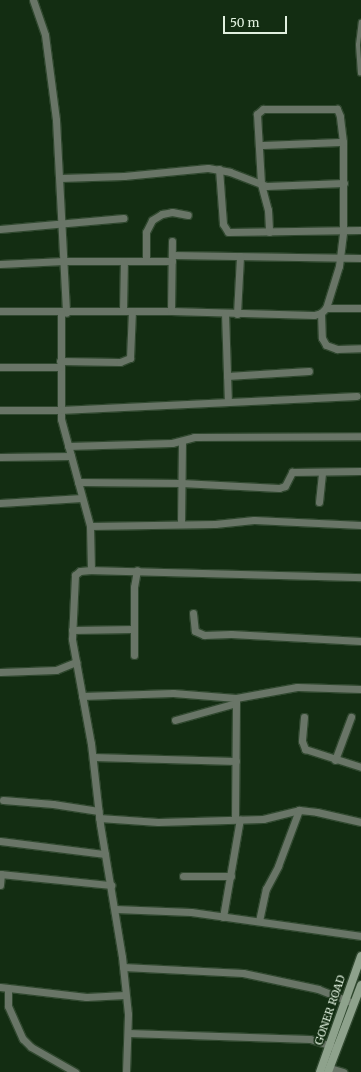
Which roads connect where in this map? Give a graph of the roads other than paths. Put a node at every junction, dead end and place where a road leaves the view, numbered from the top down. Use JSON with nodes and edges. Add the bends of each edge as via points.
{"nodes":[{"id":1,"x":33,"y":0,"type":"edge"},
{"id":2,"x":361,"y":22,"type":"edge"},
{"id":3,"x":360,"y":74,"type":"dead end"},
{"id":4,"x":343,"y":142,"type":"junction"},
{"id":5,"x":260,"y":145,"type":"junction"},
{"id":6,"x":219,"y":169,"type":"junction"},
{"id":7,"x":60,"y":178,"type":"junction"},
{"id":8,"x":344,"y":182,"type":"junction"},
{"id":9,"x":261,"y":184,"type":"junction"},
{"id":10,"x":188,"y":215,"type":"dead end"},
{"id":11,"x":124,"y":218,"type":"dead end"},
{"id":12,"x":63,"y":224,"type":"junction"},
{"id":13,"x":0,"y":229,"type":"edge"},
{"id":14,"x":361,"y":230,"type":"edge"},
{"id":15,"x":343,"y":231,"type":"junction"},
{"id":16,"x":269,"y":232,"type":"junction"},
{"id":17,"x":172,"y":242,"type":"dead end"},
{"id":18,"x":240,"y":256,"type":"junction"},
{"id":19,"x":340,"y":257,"type":"junction"},
{"id":20,"x":172,"y":258,"type":"junction"},
{"id":21,"x":361,"y":258,"type":"edge"},
{"id":22,"x":64,"y":261,"type":"junction"},
{"id":23,"x":124,"y":261,"type":"junction"},
{"id":24,"x":146,"y":261,"type":"junction"},
{"id":25,"x":0,"y":264,"type":"edge"},
{"id":26,"x":361,"y":308,"type":"edge"},
{"id":27,"x":0,"y":311,"type":"edge"},
{"id":28,"x":123,"y":311,"type":"junction"},
{"id":29,"x":132,"y":311,"type":"junction"},
{"id":30,"x":171,"y":311,"type":"junction"},
{"id":31,"x":324,"y":311,"type":"junction"},
{"id":32,"x":63,"y":313,"type":"junction"},
{"id":33,"x":225,"y":313,"type":"junction"},
{"id":34,"x":237,"y":314,"type":"junction"},
{"id":35,"x":361,"y":348,"type":"edge"},
{"id":36,"x":60,"y":364,"type":"junction"},
{"id":37,"x":0,"y":366,"type":"edge"},
{"id":38,"x":309,"y":371,"type":"dead end"},
{"id":39,"x":227,"y":376,"type":"junction"},
{"id":40,"x":357,"y":396,"type":"dead end"},
{"id":41,"x":228,"y":402,"type":"junction"},
{"id":42,"x":0,"y":410,"type":"edge"},
{"id":43,"x":60,"y":410,"type":"junction"},
{"id":44,"x":361,"y":436,"type":"edge"},
{"id":45,"x":182,"y":441,"type":"junction"},
{"id":46,"x":68,"y":446,"type":"junction"},
{"id":47,"x":71,"y":456,"type":"junction"},
{"id":48,"x":0,"y":457,"type":"edge"},
{"id":49,"x":361,"y":471,"type":"edge"},
{"id":50,"x":322,"y":472,"type":"junction"},
{"id":51,"x":78,"y":482,"type":"junction"},
{"id":52,"x":181,"y":483,"type":"junction"},
{"id":53,"x":82,"y":498,"type":"junction"},
{"id":54,"x":319,"y":502,"type":"dead end"},
{"id":55,"x":0,"y":503,"type":"edge"},
{"id":56,"x":181,"y":524,"type":"junction"},
{"id":57,"x":361,"y":525,"type":"edge"},
{"id":58,"x":90,"y":526,"type":"junction"},
{"id":59,"x":91,"y":570,"type":"junction"},
{"id":60,"x":137,"y":570,"type":"junction"},
{"id":61,"x":361,"y":576,"type":"edge"},
{"id":62,"x":193,"y":613,"type":"dead end"},
{"id":63,"x":134,"y":629,"type":"junction"},
{"id":64,"x":72,"y":630,"type":"junction"},
{"id":65,"x":361,"y":641,"type":"edge"},
{"id":66,"x":134,"y":655,"type":"dead end"},
{"id":67,"x":76,"y":662,"type":"junction"},
{"id":68,"x":0,"y":672,"type":"edge"},
{"id":69,"x":361,"y":689,"type":"edge"},
{"id":70,"x":82,"y":696,"type":"junction"},
{"id":71,"x":236,"y":700,"type":"junction"},
{"id":72,"x":351,"y":716,"type":"dead end"},
{"id":73,"x":304,"y":717,"type":"dead end"},
{"id":74,"x":175,"y":720,"type":"dead end"},
{"id":75,"x":93,"y":757,"type":"junction"},
{"id":76,"x":335,"y":760,"type":"junction"},
{"id":77,"x":236,"y":761,"type":"junction"},
{"id":78,"x":361,"y":767,"type":"edge"},
{"id":79,"x":3,"y":800,"type":"dead end"},
{"id":80,"x":299,"y":810,"type":"junction"},
{"id":81,"x":99,"y":814,"type":"junction"},
{"id":82,"x":237,"y":819,"type":"junction"},
{"id":83,"x":361,"y":822,"type":"edge"},
{"id":84,"x":0,"y":841,"type":"edge"},
{"id":85,"x":105,"y":854,"type":"junction"},
{"id":86,"x":0,"y":874,"type":"edge"},
{"id":87,"x":183,"y":876,"type":"dead end"},
{"id":88,"x":231,"y":876,"type":"junction"},
{"id":89,"x":0,"y":885,"type":"edge"},
{"id":90,"x":111,"y":885,"type":"junction"},
{"id":91,"x":115,"y":909,"type":"junction"},
{"id":92,"x":223,"y":917,"type":"junction"},
{"id":93,"x":259,"y":921,"type":"junction"},
{"id":94,"x":361,"y":936,"type":"edge"},
{"id":95,"x":361,"y":956,"type":"edge"},
{"id":96,"x":123,"y":967,"type":"junction"},
{"id":97,"x":361,"y":985,"type":"edge"},
{"id":98,"x":4,"y":988,"type":"edge"},
{"id":99,"x":125,"y":995,"type":"junction"},
{"id":100,"x":345,"y":1000,"type":"junction"},
{"id":101,"x":354,"y":1004,"type":"junction"},
{"id":102,"x":128,"y":1033,"type":"junction"},
{"id":103,"x":333,"y":1046,"type":"junction"},
{"id":104,"x":329,"y":1070,"type":"edge"},
{"id":105,"x":75,"y":1072,"type":"edge"},
{"id":106,"x":126,"y":1072,"type":"edge"},
{"id":107,"x":320,"y":1072,"type":"edge"},
{"id":108,"x":343,"y":1072,"type":"edge"}],
"edges":[{"from":1,"to":7,"type":"street","via":[[45,35]]},
{"from":2,"to":3,"type":"lane","via":[[358,45]]},
{"from":4,"to":5,"type":"street"},
{"from":4,"to":5,"type":"street","via":[[339,112],[332,107],[263,109],[257,118]]},
{"from":4,"to":8,"type":"street"},
{"from":5,"to":9,"type":"street"},
{"from":6,"to":7,"type":"street"},
{"from":6,"to":9,"type":"street"},
{"from":6,"to":16,"type":"street","via":[[225,229],[232,234]]},
{"from":7,"to":12,"type":"street"},
{"from":8,"to":9,"type":"street","via":[[273,187]]},
{"from":8,"to":15,"type":"street"},
{"from":9,"to":16,"type":"street","via":[[268,210]]},
{"from":10,"to":24,"type":"street","via":[[172,212],[152,220],[146,232]]},
{"from":11,"to":12,"type":"street"},
{"from":12,"to":13,"type":"street"},
{"from":12,"to":22,"type":"street"},
{"from":14,"to":15,"type":"street"},
{"from":15,"to":16,"type":"street"},
{"from":15,"to":19,"type":"street"},
{"from":17,"to":20,"type":"street"},
{"from":18,"to":19,"type":"street"},
{"from":18,"to":20,"type":"street"},
{"from":18,"to":34,"type":"street"},
{"from":19,"to":21,"type":"street"},
{"from":19,"to":31,"type":"street"},
{"from":20,"to":24,"type":"street"},
{"from":20,"to":30,"type":"street"},
{"from":22,"to":23,"type":"street"},
{"from":22,"to":25,"type":"street"},
{"from":22,"to":32,"type":"street"},
{"from":23,"to":24,"type":"street"},
{"from":23,"to":28,"type":"street"},
{"from":26,"to":31,"type":"street"},
{"from":27,"to":32,"type":"street"},
{"from":28,"to":29,"type":"street"},
{"from":28,"to":32,"type":"street"},
{"from":29,"to":30,"type":"street"},
{"from":29,"to":36,"type":"street","via":[[130,358],[120,362]]},
{"from":30,"to":33,"type":"street"},
{"from":31,"to":34,"type":"street"},
{"from":31,"to":35,"type":"street","via":[[322,338],[326,345],[337,349]]},
{"from":32,"to":36,"type":"street"},
{"from":33,"to":34,"type":"street"},
{"from":33,"to":39,"type":"street"},
{"from":36,"to":37,"type":"street"},
{"from":36,"to":43,"type":"street"},
{"from":38,"to":39,"type":"street"},
{"from":39,"to":41,"type":"street"},
{"from":40,"to":41,"type":"street"},
{"from":41,"to":43,"type":"street"},
{"from":42,"to":43,"type":"street"},
{"from":43,"to":46,"type":"street"},
{"from":44,"to":45,"type":"street","via":[[194,437]]},
{"from":45,"to":46,"type":"street"},
{"from":45,"to":52,"type":"street"},
{"from":46,"to":47,"type":"street"},
{"from":47,"to":48,"type":"street"},
{"from":47,"to":51,"type":"street"},
{"from":49,"to":50,"type":"street"},
{"from":50,"to":52,"type":"street","via":[[292,472],[285,486],[279,488]]},
{"from":50,"to":54,"type":"street"},
{"from":51,"to":52,"type":"street"},
{"from":51,"to":53,"type":"street"},
{"from":52,"to":56,"type":"street"},
{"from":53,"to":55,"type":"street"},
{"from":53,"to":58,"type":"street"},
{"from":56,"to":57,"type":"street","via":[[254,520]]},
{"from":56,"to":58,"type":"street"},
{"from":58,"to":59,"type":"street"},
{"from":59,"to":60,"type":"street"},
{"from":59,"to":64,"type":"street","via":[[80,571],[75,575]]},
{"from":60,"to":61,"type":"street","via":[[162,574],[230,572]]},
{"from":60,"to":63,"type":"street"},
{"from":62,"to":65,"type":"street","via":[[195,631],[204,635],[231,634]]},
{"from":63,"to":64,"type":"street"},
{"from":63,"to":66,"type":"street"},
{"from":64,"to":67,"type":"street"},
{"from":67,"to":68,"type":"street","via":[[56,670]]},
{"from":67,"to":70,"type":"street"},
{"from":69,"to":71,"type":"street","via":[[297,687]]},
{"from":70,"to":71,"type":"street","via":[[173,693]]},
{"from":70,"to":75,"type":"street"},
{"from":71,"to":74,"type":"street"},
{"from":71,"to":77,"type":"street"},
{"from":72,"to":76,"type":"street"},
{"from":73,"to":76,"type":"street","via":[[302,741],[305,748]]},
{"from":75,"to":77,"type":"street"},
{"from":75,"to":81,"type":"street"},
{"from":76,"to":78,"type":"street"},
{"from":77,"to":82,"type":"street"},
{"from":79,"to":81,"type":"street","via":[[53,804]]},
{"from":80,"to":82,"type":"street","via":[[263,819]]},
{"from":80,"to":83,"type":"street"},
{"from":80,"to":93,"type":"street","via":[[278,866],[266,889]]},
{"from":81,"to":82,"type":"street","via":[[158,822]]},
{"from":81,"to":85,"type":"street"},
{"from":82,"to":88,"type":"street"},
{"from":84,"to":85,"type":"street"},
{"from":85,"to":90,"type":"street"},
{"from":86,"to":89,"type":"street"},
{"from":86,"to":90,"type":"street"},
{"from":87,"to":88,"type":"street"},
{"from":88,"to":92,"type":"street"},
{"from":90,"to":91,"type":"street"},
{"from":91,"to":92,"type":"street","via":[[191,912]]},
{"from":91,"to":96,"type":"street"},
{"from":92,"to":93,"type":"street"},
{"from":93,"to":94,"type":"street"},
{"from":95,"to":100,"type":"street","name":"GONER ROAD"},
{"from":96,"to":99,"type":"street"},
{"from":96,"to":100,"type":"street","via":[[243,974],[318,989]]},
{"from":97,"to":101,"type":"street","name":"GONER ROAD"},
{"from":98,"to":99,"type":"street","via":[[86,997]]},
{"from":98,"to":105,"type":"street","via":[[8,1006],[23,1039],[32,1048]]},
{"from":99,"to":102,"type":"street"},
{"from":100,"to":101,"type":"street"},
{"from":100,"to":103,"type":"street","name":"GONER ROAD"},
{"from":101,"to":103,"type":"street","name":"GONER ROAD"},
{"from":102,"to":103,"type":"street","via":[[310,1039]]},
{"from":102,"to":106,"type":"street"},
{"from":103,"to":104,"type":"street","name":"GONER ROAD"},
{"from":103,"to":107,"type":"street","name":"GONER ROAD"},
{"from":104,"to":108,"type":"street"}]}
